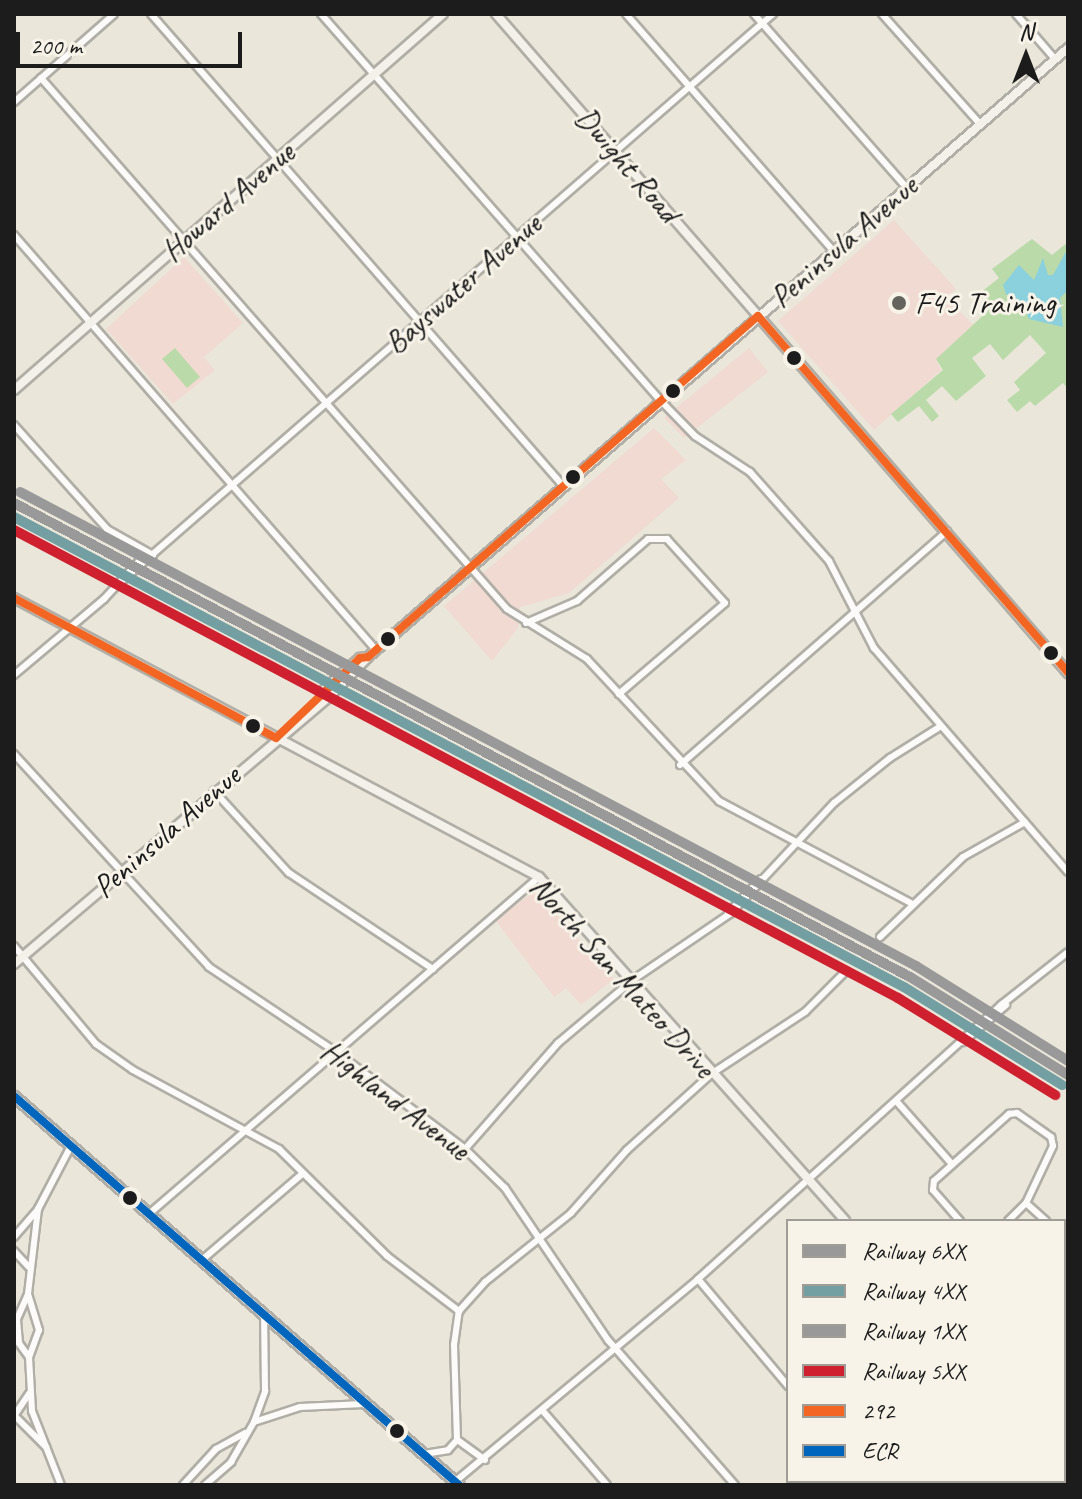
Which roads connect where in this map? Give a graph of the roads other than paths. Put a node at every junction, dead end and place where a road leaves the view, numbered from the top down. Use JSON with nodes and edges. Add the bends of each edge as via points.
{"nodes":[{"id":1,"x":114,"y":14,"type":"edge"},
{"id":2,"x":151,"y":14,"type":"edge"},
{"id":3,"x":321,"y":14,"type":"edge"},
{"id":4,"x":443,"y":14,"type":"edge"},
{"id":5,"x":496,"y":14,"type":"edge"},
{"id":6,"x":626,"y":14,"type":"edge"},
{"id":7,"x":754,"y":14,"type":"edge"},
{"id":8,"x":773,"y":14,"type":"edge"},
{"id":9,"x":882,"y":14,"type":"edge"},
{"id":10,"x":1016,"y":14,"type":"edge"},
{"id":11,"x":763,"y":23,"type":"junction"},
{"id":12,"x":1068,"y":48,"type":"edge"},
{"id":13,"x":1055,"y":59,"type":"junction"},
{"id":14,"x":375,"y":74,"type":"junction"},
{"id":15,"x":41,"y":78,"type":"junction"},
{"id":16,"x":689,"y":86,"type":"junction"},
{"id":17,"x":14,"y":102,"type":"edge"},
{"id":18,"x":980,"y":124,"type":"junction"},
{"id":19,"x":617,"y":152,"type":"junction"},
{"id":20,"x":278,"y":159,"type":"junction"},
{"id":21,"x":907,"y":188,"type":"junction"},
{"id":22,"x":14,"y":235,"type":"edge"},
{"id":23,"x":518,"y":236,"type":"junction"},
{"id":24,"x":184,"y":241,"type":"junction"},
{"id":25,"x":834,"y":252,"type":"junction"},
{"id":26,"x":758,"y":316,"type":"junction"},
{"id":27,"x":91,"y":322,"type":"junction"},
{"id":28,"x":420,"y":322,"type":"junction"},
{"id":29,"x":14,"y":390,"type":"edge"},
{"id":30,"x":661,"y":401,"type":"junction"},
{"id":31,"x":326,"y":403,"type":"junction"},
{"id":32,"x":14,"y":425,"type":"edge"},
{"id":33,"x":233,"y":485,"type":"junction"},
{"id":34,"x":564,"y":487,"type":"junction"},
{"id":35,"x":947,"y":531,"type":"junction"},
{"id":36,"x":153,"y":555,"type":"junction"},
{"id":37,"x":470,"y":569,"type":"junction"},
{"id":38,"x":14,"y":598,"type":"edge"},
{"id":39,"x":854,"y":612,"type":"junction"},
{"id":40,"x":526,"y":623,"type":"junction"},
{"id":41,"x":70,"y":628,"type":"junction"},
{"id":42,"x":376,"y":650,"type":"junction"},
{"id":43,"x":1068,"y":673,"type":"edge"},
{"id":44,"x":14,"y":675,"type":"edge"},
{"id":45,"x":619,"y":694,"type":"junction"},
{"id":46,"x":941,"y":726,"type":"junction"},
{"id":47,"x":276,"y":738,"type":"junction"},
{"id":48,"x":14,"y":754,"type":"edge"},
{"id":49,"x":680,"y":765,"type":"junction"},
{"id":50,"x":214,"y":791,"type":"junction"},
{"id":51,"x":1025,"y":822,"type":"junction"},
{"id":52,"x":793,"y":842,"type":"junction"},
{"id":53,"x":1068,"y":872,"type":"edge"},
{"id":54,"x":118,"y":873,"type":"junction"},
{"id":55,"x":539,"y":877,"type":"junction"},
{"id":56,"x":911,"y":903,"type":"junction"},
{"id":57,"x":880,"y":937,"type":"dead end"},
{"id":58,"x":14,"y":946,"type":"edge"},
{"id":59,"x":1068,"y":952,"type":"edge"},
{"id":60,"x":23,"y":956,"type":"junction"},
{"id":61,"x":14,"y":964,"type":"edge"},
{"id":62,"x":433,"y":969,"type":"junction"},
{"id":63,"x":845,"y":972,"type":"dead end"},
{"id":64,"x":634,"y":979,"type":"junction"},
{"id":65,"x":336,"y":1052,"type":"junction"},
{"id":66,"x":711,"y":1074,"type":"junction"},
{"id":67,"x":14,"y":1096,"type":"edge"},
{"id":68,"x":898,"y":1103,"type":"junction"},
{"id":69,"x":247,"y":1129,"type":"junction"},
{"id":70,"x":72,"y":1144,"type":"junction"},
{"id":71,"x":465,"y":1149,"type":"junction"},
{"id":72,"x":952,"y":1164,"type":"junction"},
{"id":73,"x":302,"y":1174,"type":"junction"},
{"id":74,"x":808,"y":1182,"type":"junction"},
{"id":75,"x":1026,"y":1203,"type":"junction"},
{"id":76,"x":38,"y":1209,"type":"junction"},
{"id":77,"x":150,"y":1213,"type":"junction"},
{"id":78,"x":843,"y":1219,"type":"edge"},
{"id":79,"x":958,"y":1219,"type":"edge"},
{"id":80,"x":1010,"y":1219,"type":"edge"},
{"id":81,"x":1044,"y":1219,"type":"edge"},
{"id":82,"x":14,"y":1237,"type":"edge"},
{"id":83,"x":540,"y":1241,"type":"junction"},
{"id":84,"x":14,"y":1251,"type":"edge"},
{"id":85,"x":203,"y":1259,"type":"junction"},
{"id":86,"x":29,"y":1275,"type":"junction"},
{"id":87,"x":698,"y":1279,"type":"junction"},
{"id":88,"x":28,"y":1294,"type":"junction"},
{"id":89,"x":459,"y":1311,"type":"junction"},
{"id":90,"x":264,"y":1313,"type":"junction"},
{"id":91,"x":615,"y":1347,"type":"junction"},
{"id":92,"x":29,"y":1357,"type":"junction"},
{"id":93,"x":786,"y":1384,"type":"edge"},
{"id":94,"x":31,"y":1391,"type":"junction"},
{"id":95,"x":367,"y":1404,"type":"junction"},
{"id":96,"x":542,"y":1410,"type":"junction"},
{"id":97,"x":14,"y":1416,"type":"edge"},
{"id":98,"x":254,"y":1422,"type":"junction"},
{"id":99,"x":245,"y":1433,"type":"junction"},
{"id":100,"x":457,"y":1440,"type":"junction"},
{"id":101,"x":47,"y":1449,"type":"junction"},
{"id":102,"x":424,"y":1454,"type":"junction"},
{"id":103,"x":485,"y":1460,"type":"junction"},
{"id":104,"x":455,"y":1484,"type":"edge"},
{"id":105,"x":61,"y":1485,"type":"edge"},
{"id":106,"x":183,"y":1485,"type":"edge"},
{"id":107,"x":205,"y":1485,"type":"edge"},
{"id":108,"x":607,"y":1485,"type":"edge"},
{"id":109,"x":735,"y":1485,"type":"edge"}],
"edges":[{"from":1,"to":15,"type":"street"},
{"from":2,"to":20,"type":"street"},
{"from":3,"to":14,"type":"street"},
{"from":4,"to":14,"type":"main road","name":"Howard Avenue"},
{"from":5,"to":19,"type":"main road","name":"Dwight Road"},
{"from":6,"to":16,"type":"street"},
{"from":7,"to":11,"type":"street"},
{"from":8,"to":11,"type":"street","name":"Bayswater Avenue"},
{"from":9,"to":18,"type":"street"},
{"from":10,"to":13,"type":"street"},
{"from":11,"to":16,"type":"street","name":"Bayswater Avenue"},
{"from":11,"to":21,"type":"street"},
{"from":12,"to":13,"type":"main road","name":"Peninsula Avenue"},
{"from":13,"to":18,"type":"main road","name":"Peninsula Avenue"},
{"from":14,"to":20,"type":"main road","name":"Howard Avenue"},
{"from":14,"to":23,"type":"street"},
{"from":15,"to":17,"type":"street"},
{"from":15,"to":24,"type":"street"},
{"from":16,"to":19,"type":"street","name":"Bayswater Avenue"},
{"from":16,"to":25,"type":"street"},
{"from":18,"to":21,"type":"main road","name":"Peninsula Avenue"},
{"from":19,"to":23,"type":"street","name":"Bayswater Avenue"},
{"from":19,"to":26,"type":"main road","name":"Dwight Road"},
{"from":20,"to":24,"type":"main road","name":"Howard Avenue"},
{"from":20,"to":28,"type":"street"},
{"from":21,"to":25,"type":"main road","name":"Peninsula Avenue"},
{"from":22,"to":27,"type":"street"},
{"from":23,"to":28,"type":"street","name":"Bayswater Avenue"},
{"from":23,"to":30,"type":"street"},
{"from":24,"to":27,"type":"main road","name":"Howard Avenue"},
{"from":24,"to":31,"type":"street"},
{"from":25,"to":26,"type":"main road","name":"Peninsula Avenue"},
{"from":26,"to":30,"type":"main road","name":"Peninsula Avenue"},
{"from":26,"to":35,"type":"main road","name":"Dwight Road"},
{"from":27,"to":29,"type":"main road","name":"Howard Avenue"},
{"from":27,"to":33,"type":"street"},
{"from":28,"to":31,"type":"street","name":"Bayswater Avenue"},
{"from":28,"to":34,"type":"street"},
{"from":30,"to":34,"type":"main road","name":"Peninsula Avenue"},
{"from":30,"to":39,"type":"street","via":[[695,436],[750,472],[829,561]]},
{"from":31,"to":33,"type":"street","name":"Bayswater Avenue"},
{"from":31,"to":37,"type":"street"},
{"from":32,"to":36,"type":"street","via":[[107,529]]},
{"from":33,"to":36,"type":"street","name":"Bayswater Avenue"},
{"from":33,"to":42,"type":"street"},
{"from":34,"to":37,"type":"main road","name":"Peninsula Avenue"},
{"from":35,"to":39,"type":"street"},
{"from":35,"to":43,"type":"main road","name":"Dwight Road"},
{"from":36,"to":41,"type":"street","name":"Bayswater Avenue","via":[[143,557]]},
{"from":37,"to":40,"type":"street"},
{"from":37,"to":42,"type":"main road","name":"Peninsula Avenue"},
{"from":38,"to":41,"type":"main road","name":"North San Mateo Drive"},
{"from":39,"to":46,"type":"street","via":[[874,648]]},
{"from":39,"to":49,"type":"street"},
{"from":40,"to":45,"type":"street","via":[[587,659]]},
{"from":40,"to":45,"type":"street","via":[[577,601],[648,539],[667,539],[725,603]]},
{"from":41,"to":44,"type":"street","name":"Bayswater Avenue"},
{"from":41,"to":47,"type":"main road","name":"North San Mateo Drive"},
{"from":42,"to":47,"type":"main road","name":"Peninsula Avenue","via":[[340,676]]},
{"from":45,"to":49,"type":"street"},
{"from":46,"to":51,"type":"street"},
{"from":46,"to":52,"type":"street","via":[[890,758]]},
{"from":47,"to":50,"type":"main road","name":"Peninsula Avenue"},
{"from":47,"to":55,"type":"main road","name":"North San Mateo Drive"},
{"from":48,"to":54,"type":"street","name":"Highland Avenue"},
{"from":49,"to":52,"type":"street","via":[[719,801]]},
{"from":50,"to":54,"type":"main road","name":"Peninsula Avenue"},
{"from":50,"to":62,"type":"street","via":[[289,873]]},
{"from":51,"to":53,"type":"street"},
{"from":51,"to":56,"type":"street","via":[[963,857]]},
{"from":52,"to":56,"type":"street"},
{"from":52,"to":64,"type":"street","via":[[728,913]]},
{"from":54,"to":60,"type":"main road","name":"Peninsula Avenue"},
{"from":54,"to":65,"type":"street","name":"Highland Avenue","via":[[209,967]]},
{"from":55,"to":62,"type":"street"},
{"from":55,"to":64,"type":"main road","name":"North San Mateo Drive"},
{"from":56,"to":57,"type":"street"},
{"from":58,"to":60,"type":"street"},
{"from":59,"to":68,"type":"street"},
{"from":60,"to":61,"type":"main road","name":"Peninsula Avenue"},
{"from":60,"to":69,"type":"street","via":[[96,1044],[133,1070]]},
{"from":62,"to":65,"type":"street"},
{"from":63,"to":66,"type":"street","via":[[805,1012]]},
{"from":64,"to":66,"type":"main road","name":"North San Mateo Drive"},
{"from":64,"to":71,"type":"street","via":[[558,1043]]},
{"from":65,"to":69,"type":"street"},
{"from":65,"to":71,"type":"street","name":"Highland Avenue"},
{"from":66,"to":74,"type":"main road","name":"North San Mateo Drive"},
{"from":66,"to":83,"type":"street","via":[[627,1150]]},
{"from":67,"to":70,"type":"main road"},
{"from":68,"to":72,"type":"street"},
{"from":68,"to":74,"type":"street"},
{"from":69,"to":73,"type":"street","via":[[279,1149]]},
{"from":69,"to":77,"type":"street"},
{"from":70,"to":76,"type":"street"},
{"from":70,"to":77,"type":"main road"},
{"from":71,"to":83,"type":"street","name":"Highland Avenue","via":[[505,1188]]},
{"from":72,"to":75,"type":"street","via":[[1017,1113],[1051,1137],[1053,1146]]},
{"from":72,"to":79,"type":"street","via":[[934,1181],[933,1190]]},
{"from":73,"to":85,"type":"street"},
{"from":73,"to":89,"type":"street","via":[[387,1256]]},
{"from":74,"to":78,"type":"main road","name":"North San Mateo Drive"},
{"from":74,"to":87,"type":"street"},
{"from":75,"to":80,"type":"street"},
{"from":75,"to":81,"type":"street"},
{"from":76,"to":82,"type":"street"},
{"from":76,"to":86,"type":"street"},
{"from":77,"to":85,"type":"main road"},
{"from":83,"to":89,"type":"street","via":[[485,1282]]},
{"from":83,"to":91,"type":"street","name":"Highland Avenue"},
{"from":84,"to":86,"type":"street","via":[[25,1257]]},
{"from":85,"to":90,"type":"main road"},
{"from":86,"to":88,"type":"street"},
{"from":87,"to":91,"type":"street"},
{"from":87,"to":93,"type":"street"},
{"from":88,"to":92,"type":"street","via":[[39,1330]]},
{"from":88,"to":92,"type":"street","via":[[19,1308],[17,1334]]},
{"from":89,"to":100,"type":"street","via":[[454,1345]]},
{"from":90,"to":95,"type":"main road"},
{"from":90,"to":98,"type":"street","via":[[265,1391]]},
{"from":91,"to":96,"type":"street"},
{"from":91,"to":109,"type":"street","name":"Highland Avenue"},
{"from":92,"to":94,"type":"street"},
{"from":94,"to":97,"type":"street"},
{"from":94,"to":101,"type":"street","via":[[32,1411]]},
{"from":95,"to":98,"type":"street","via":[[300,1407]]},
{"from":95,"to":102,"type":"main road"},
{"from":96,"to":103,"type":"street"},
{"from":96,"to":108,"type":"street"},
{"from":97,"to":101,"type":"street"},
{"from":98,"to":99,"type":"street"},
{"from":99,"to":106,"type":"street","via":[[216,1449]]},
{"from":99,"to":107,"type":"street","via":[[231,1462]]},
{"from":100,"to":102,"type":"street","via":[[448,1450]]},
{"from":100,"to":103,"type":"street"},
{"from":101,"to":105,"type":"street"},
{"from":102,"to":104,"type":"main road"},
{"from":103,"to":104,"type":"street"}]}
